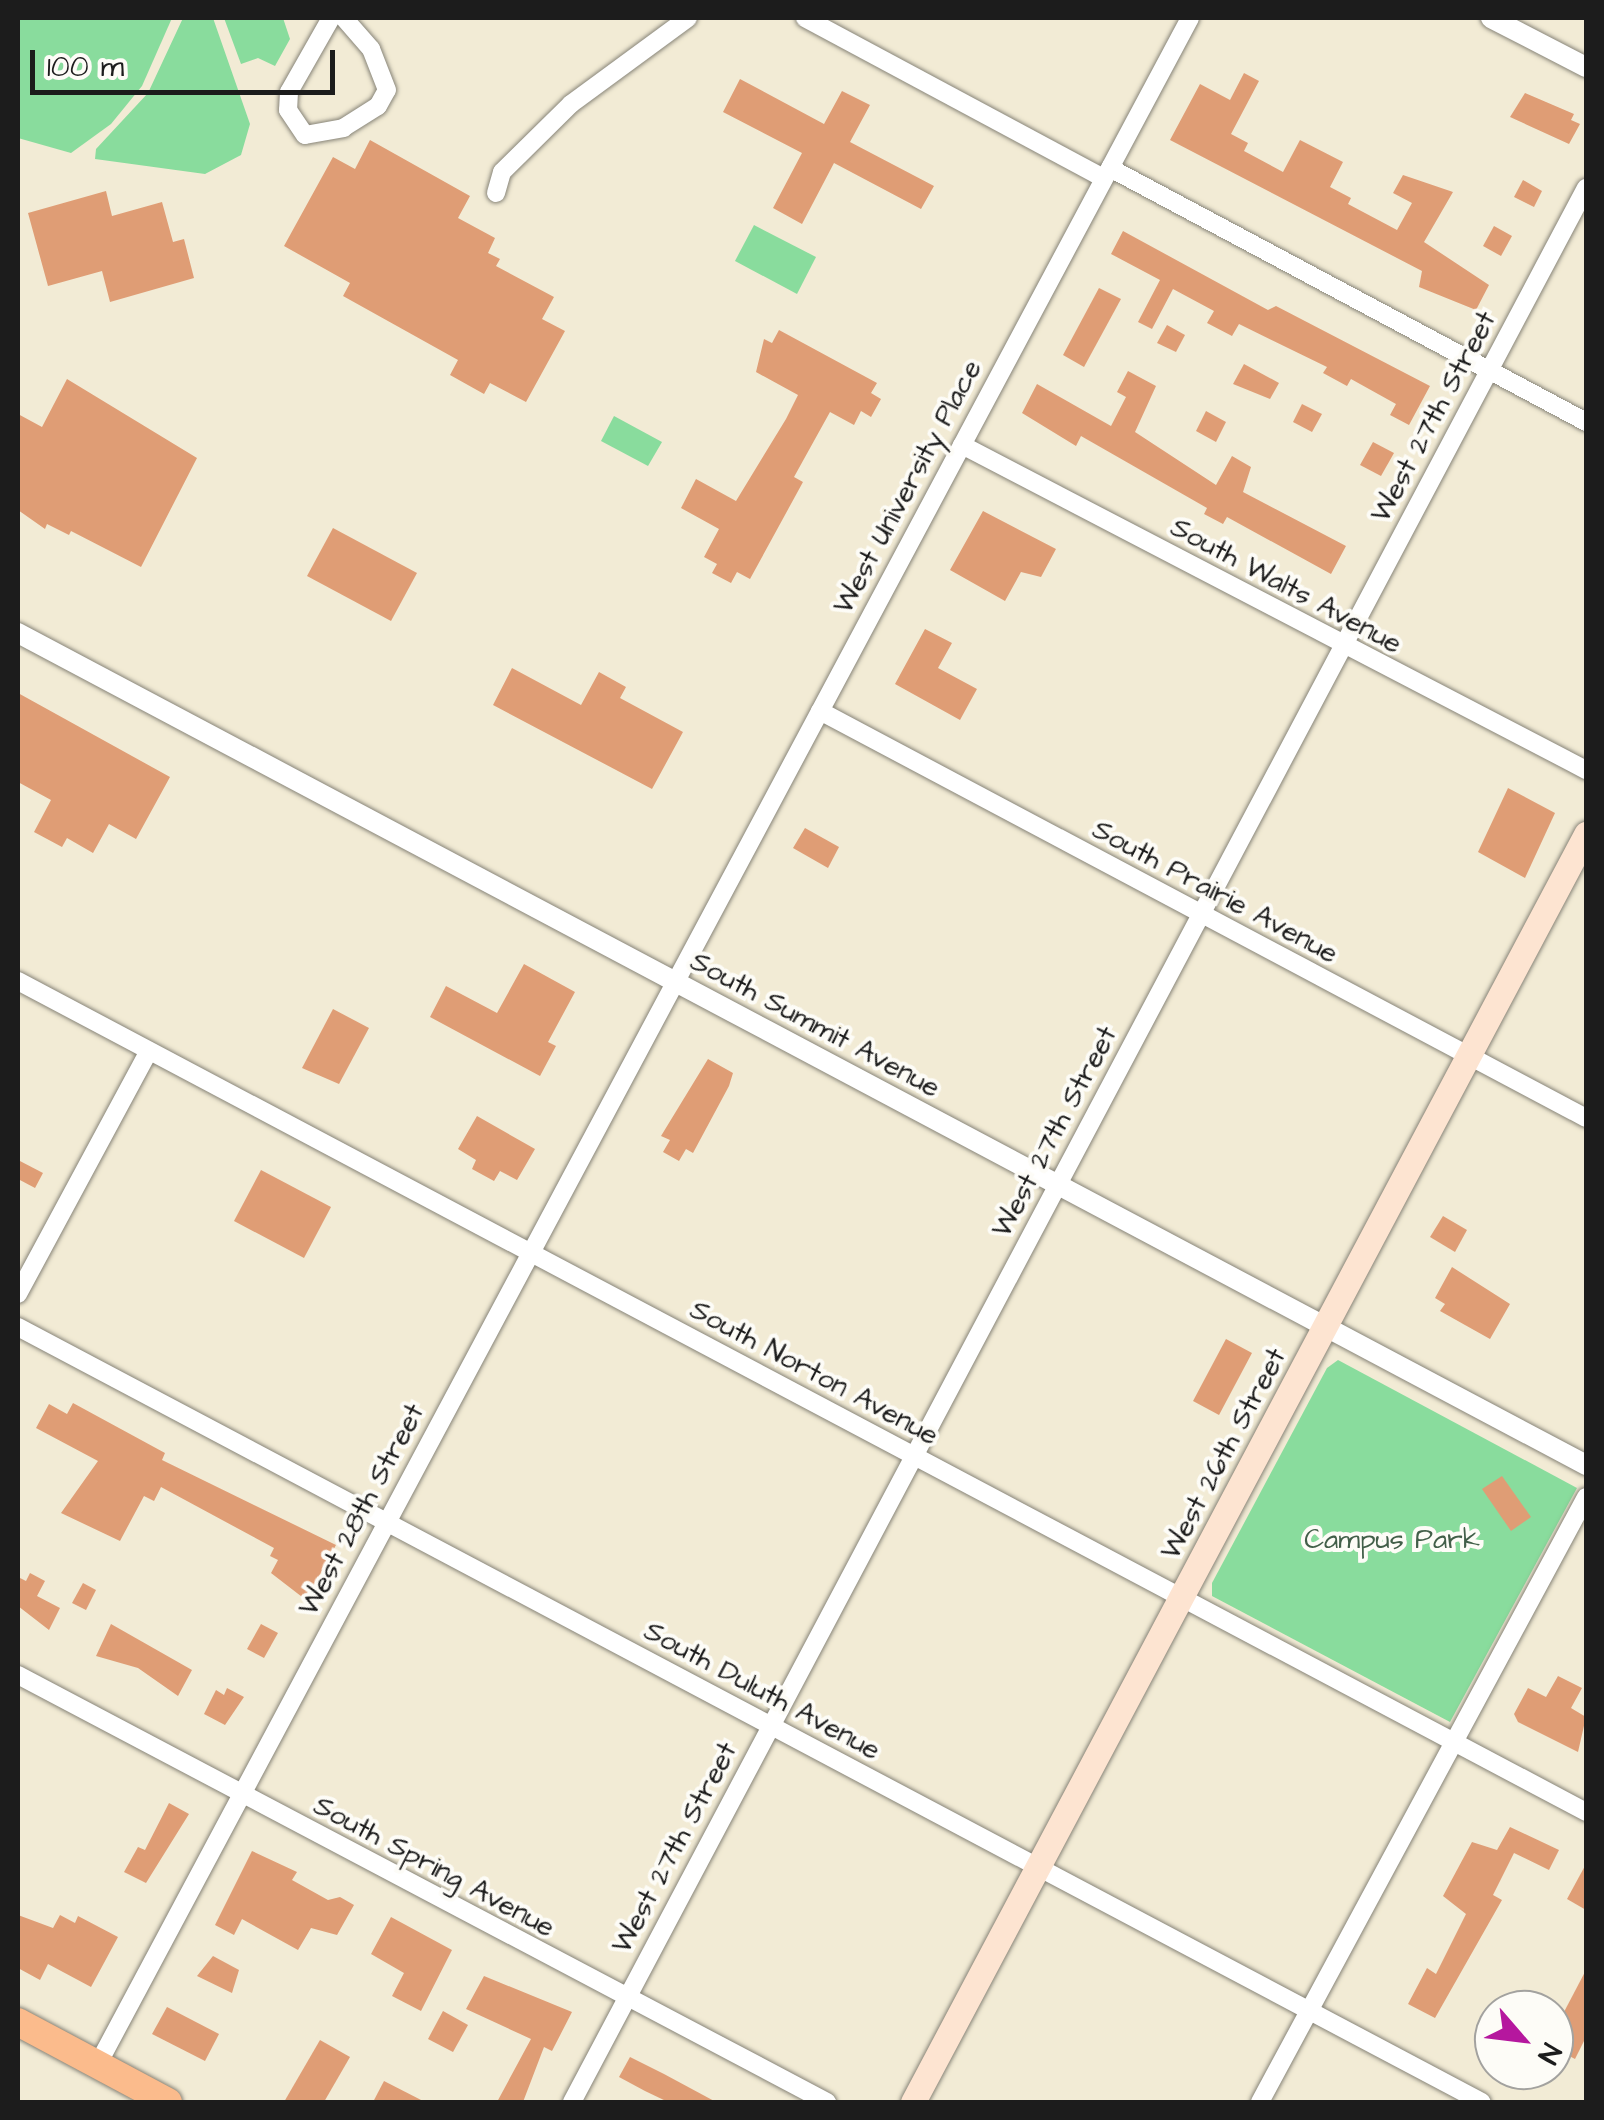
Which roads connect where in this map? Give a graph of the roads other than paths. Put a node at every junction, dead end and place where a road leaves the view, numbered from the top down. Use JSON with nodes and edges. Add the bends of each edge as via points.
{"nodes":[{"id":1,"x":331,"y":18,"type":"edge"},
{"id":2,"x":344,"y":18,"type":"edge"},
{"id":3,"x":688,"y":18,"type":"edge"},
{"id":4,"x":805,"y":18,"type":"edge"},
{"id":5,"x":1190,"y":18,"type":"edge"},
{"id":6,"x":1491,"y":18,"type":"edge"},
{"id":7,"x":1586,"y":68,"type":"edge"},
{"id":8,"x":1107,"y":173,"type":"junction"},
{"id":9,"x":1586,"y":188,"type":"edge"},
{"id":10,"x":496,"y":192,"type":"dead end"},
{"id":11,"x":1490,"y":370,"type":"junction"},
{"id":12,"x":1586,"y":422,"type":"edge"},
{"id":13,"x":962,"y":446,"type":"junction"},
{"id":14,"x":18,"y":633,"type":"edge"},
{"id":15,"x":1342,"y":648,"type":"junction"},
{"id":16,"x":820,"y":711,"type":"junction"},
{"id":17,"x":1586,"y":770,"type":"edge"},
{"id":18,"x":1586,"y":834,"type":"edge"},
{"id":19,"x":1200,"y":917,"type":"junction"},
{"id":20,"x":18,"y":980,"type":"edge"},
{"id":21,"x":675,"y":982,"type":"junction"},
{"id":22,"x":149,"y":1051,"type":"junction"},
{"id":23,"x":1469,"y":1057,"type":"junction"},
{"id":24,"x":1586,"y":1118,"type":"edge"},
{"id":25,"x":1058,"y":1185,"type":"junction"},
{"id":26,"x":531,"y":1253,"type":"junction"},
{"id":27,"x":18,"y":1294,"type":"edge"},
{"id":28,"x":18,"y":1326,"type":"edge"},
{"id":29,"x":1326,"y":1328,"type":"junction"},
{"id":30,"x":913,"y":1458,"type":"junction"},
{"id":31,"x":1586,"y":1465,"type":"edge"},
{"id":32,"x":1586,"y":1497,"type":"edge"},
{"id":33,"x":386,"y":1526,"type":"junction"},
{"id":34,"x":1181,"y":1596,"type":"junction"},
{"id":35,"x":18,"y":1675,"type":"edge"},
{"id":36,"x":772,"y":1725,"type":"junction"},
{"id":37,"x":1456,"y":1741,"type":"junction"},
{"id":38,"x":242,"y":1795,"type":"junction"},
{"id":39,"x":1586,"y":1812,"type":"edge"},
{"id":40,"x":1035,"y":1868,"type":"junction"},
{"id":41,"x":626,"y":2001,"type":"junction"},
{"id":42,"x":1308,"y":2011,"type":"junction"},
{"id":43,"x":18,"y":2022,"type":"edge"},
{"id":44,"x":98,"y":2064,"type":"junction"},
{"id":45,"x":168,"y":2102,"type":"edge"},
{"id":46,"x":572,"y":2102,"type":"edge"},
{"id":47,"x":827,"y":2102,"type":"edge"},
{"id":48,"x":913,"y":2102,"type":"edge"},
{"id":49,"x":1260,"y":2102,"type":"edge"},
{"id":50,"x":1482,"y":2102,"type":"edge"}],
"edges":[{"from":1,"to":2,"type":"street","via":[[289,92],[288,110],[305,136],[343,128],[378,106],[386,90],[378,62]]},
{"from":3,"to":10,"type":"street","via":[[571,104],[502,172]]},
{"from":4,"to":8,"type":"street"},
{"from":5,"to":8,"type":"street","name":"West University Place"},
{"from":6,"to":7,"type":"street"},
{"from":8,"to":11,"type":"street"},
{"from":8,"to":13,"type":"street","name":"West University Place"},
{"from":9,"to":11,"type":"street","name":"West 27th Street"},
{"from":11,"to":12,"type":"street"},
{"from":11,"to":15,"type":"street","name":"West 27th Street"},
{"from":13,"to":15,"type":"street","name":"South Walts Avenue"},
{"from":13,"to":16,"type":"street","name":"West University Place"},
{"from":14,"to":21,"type":"street","name":"South Summit Avenue"},
{"from":15,"to":17,"type":"street","name":"South Walts Avenue"},
{"from":15,"to":19,"type":"street","name":"West 27th Street"},
{"from":16,"to":19,"type":"street","name":"South Prairie Avenue"},
{"from":16,"to":21,"type":"street","name":"West University Place"},
{"from":18,"to":23,"type":"main road","name":"West 26th Street"},
{"from":19,"to":23,"type":"street","name":"South Prairie Avenue"},
{"from":19,"to":25,"type":"street","name":"West 27th Street"},
{"from":20,"to":22,"type":"street","name":"South Norton Avenue"},
{"from":21,"to":25,"type":"street","name":"South Summit Avenue"},
{"from":21,"to":26,"type":"street","name":"West 28th Street"},
{"from":22,"to":26,"type":"street","name":"South Norton Avenue"},
{"from":22,"to":27,"type":"street"},
{"from":23,"to":24,"type":"street","name":"South Prairie Avenue"},
{"from":23,"to":29,"type":"main road","name":"West 26th Street"},
{"from":25,"to":29,"type":"street","name":"South Summit Avenue"},
{"from":25,"to":30,"type":"street","name":"West 27th Street"},
{"from":26,"to":30,"type":"street","name":"South Norton Avenue"},
{"from":26,"to":33,"type":"street","name":"West 28th Street"},
{"from":28,"to":33,"type":"street","name":"South Duluth Avenue"},
{"from":29,"to":31,"type":"street","name":"South Summit Avenue"},
{"from":29,"to":34,"type":"main road","name":"West 26th Street"},
{"from":30,"to":34,"type":"street","name":"South Norton Avenue"},
{"from":30,"to":36,"type":"street","name":"West 27th Street"},
{"from":32,"to":37,"type":"street"},
{"from":33,"to":36,"type":"street","name":"South Duluth Avenue"},
{"from":33,"to":38,"type":"street","name":"West 28th Street"},
{"from":34,"to":37,"type":"street","name":"South Norton Avenue"},
{"from":34,"to":40,"type":"main road","name":"West 26th Street"},
{"from":35,"to":38,"type":"street","name":"South Spring Avenue"},
{"from":36,"to":40,"type":"street","name":"South Duluth Avenue"},
{"from":36,"to":41,"type":"street","name":"West 27th Street"},
{"from":37,"to":39,"type":"street","name":"South Norton Avenue"},
{"from":37,"to":42,"type":"street"},
{"from":38,"to":41,"type":"street","name":"South Spring Avenue"},
{"from":38,"to":44,"type":"street","name":"West 28th Street"},
{"from":40,"to":42,"type":"street","name":"South Duluth Avenue"},
{"from":40,"to":48,"type":"main road","name":"West 26th Street"},
{"from":41,"to":46,"type":"street","name":"West 27th Street"},
{"from":41,"to":47,"type":"street","name":"South Spring Avenue"},
{"from":42,"to":49,"type":"street"},
{"from":42,"to":50,"type":"street","name":"South Duluth Avenue"},
{"from":43,"to":44,"type":"main road"},
{"from":44,"to":45,"type":"main road"}]}
